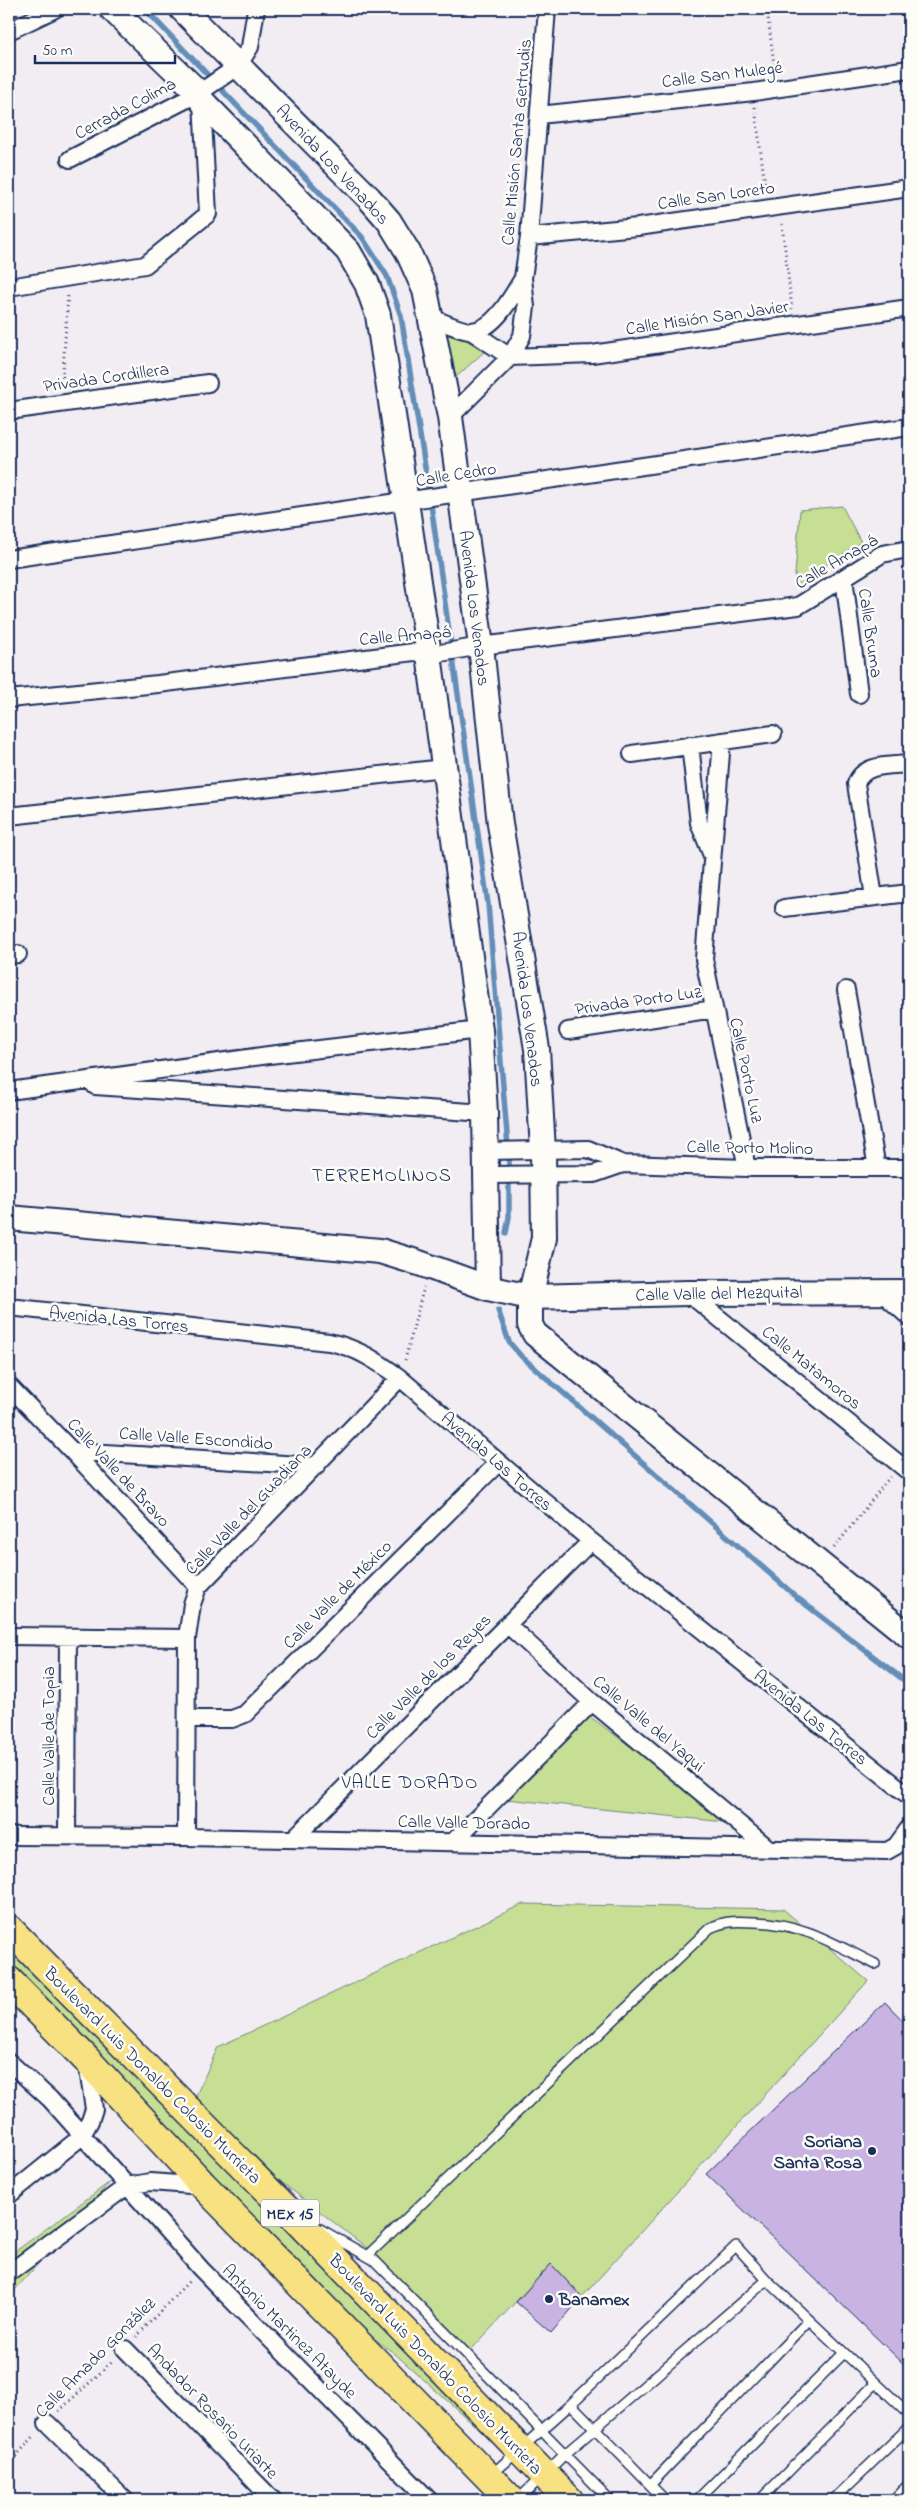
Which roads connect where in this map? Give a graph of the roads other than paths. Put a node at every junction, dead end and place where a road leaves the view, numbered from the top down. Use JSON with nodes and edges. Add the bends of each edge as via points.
{"nodes":[{"id":1,"x":55,"y":9,"type":"edge"},
{"id":2,"x":112,"y":9,"type":"edge"},
{"id":3,"x":182,"y":9,"type":"edge"},
{"id":4,"x":256,"y":9,"type":"edge"},
{"id":5,"x":547,"y":9,"type":"edge"},
{"id":6,"x":9,"y":31,"type":"edge"},
{"id":7,"x":238,"y":66,"type":"junction"},
{"id":8,"x":909,"y":69,"type":"edge"},
{"id":9,"x":200,"y":97,"type":"junction"},
{"id":10,"x":539,"y":115,"type":"junction"},
{"id":11,"x":70,"y":159,"type":"dead end"},
{"id":12,"x":909,"y":188,"type":"edge"},
{"id":13,"x":529,"y":238,"type":"junction"},
{"id":14,"x":523,"y":278,"type":"junction"},
{"id":15,"x":9,"y":287,"type":"edge"},
{"id":16,"x":909,"y":308,"type":"edge"},
{"id":17,"x":432,"y":318,"type":"junction"},
{"id":18,"x":471,"y":331,"type":"junction"},
{"id":19,"x":510,"y":357,"type":"junction"},
{"id":20,"x":208,"y":383,"type":"dead end"},
{"id":21,"x":9,"y":411,"type":"edge"},
{"id":22,"x":450,"y":417,"type":"junction"},
{"id":23,"x":909,"y":427,"type":"edge"},
{"id":24,"x":451,"y":495,"type":"junction"},
{"id":25,"x":414,"y":500,"type":"junction"},
{"id":26,"x":909,"y":548,"type":"edge"},
{"id":27,"x":9,"y":559,"type":"edge"},
{"id":28,"x":844,"y":578,"type":"junction"},
{"id":29,"x":472,"y":648,"type":"junction"},
{"id":30,"x":436,"y":654,"type":"junction"},
{"id":31,"x":859,"y":694,"type":"dead end"},
{"id":32,"x":9,"y":699,"type":"edge"},
{"id":33,"x":773,"y":734,"type":"dead end"},
{"id":34,"x":722,"y":741,"type":"junction"},
{"id":35,"x":690,"y":745,"type":"junction"},
{"id":36,"x":632,"y":754,"type":"dead end"},
{"id":37,"x":909,"y":764,"type":"edge"},
{"id":38,"x":444,"y":768,"type":"junction"},
{"id":39,"x":9,"y":816,"type":"edge"},
{"id":40,"x":712,"y":856,"type":"junction"},
{"id":41,"x":909,"y":893,"type":"edge"},
{"id":42,"x":874,"y":897,"type":"junction"},
{"id":43,"x":784,"y":908,"type":"dead end"},
{"id":44,"x":846,"y":990,"type":"dead end"},
{"id":45,"x":714,"y":1010,"type":"junction"},
{"id":46,"x":480,"y":1030,"type":"junction"},
{"id":47,"x":568,"y":1031,"type":"dead end"},
{"id":48,"x":60,"y":1084,"type":"junction"},
{"id":49,"x":9,"y":1090,"type":"edge"},
{"id":50,"x":485,"y":1113,"type":"junction"},
{"id":51,"x":534,"y":1150,"type":"junction"},
{"id":52,"x":494,"y":1151,"type":"junction"},
{"id":53,"x":623,"y":1164,"type":"junction"},
{"id":54,"x":747,"y":1168,"type":"junction"},
{"id":55,"x":877,"y":1168,"type":"junction"},
{"id":56,"x":909,"y":1168,"type":"edge"},
{"id":57,"x":493,"y":1175,"type":"junction"},
{"id":58,"x":534,"y":1175,"type":"junction"},
{"id":59,"x":9,"y":1218,"type":"edge"},
{"id":60,"x":488,"y":1288,"type":"junction"},
{"id":61,"x":688,"y":1292,"type":"junction"},
{"id":62,"x":882,"y":1292,"type":"junction"},
{"id":63,"x":909,"y":1292,"type":"edge"},
{"id":64,"x":530,"y":1298,"type":"junction"},
{"id":65,"x":9,"y":1307,"type":"edge"},
{"id":66,"x":909,"y":1317,"type":"edge"},
{"id":67,"x":400,"y":1378,"type":"junction"},
{"id":68,"x":9,"y":1386,"type":"edge"},
{"id":69,"x":72,"y":1450,"type":"junction"},
{"id":70,"x":499,"y":1462,"type":"junction"},
{"id":71,"x":317,"y":1466,"type":"junction"},
{"id":72,"x":905,"y":1468,"type":"edge"},
{"id":73,"x":591,"y":1541,"type":"junction"},
{"id":74,"x":198,"y":1587,"type":"junction"},
{"id":75,"x":508,"y":1625,"type":"junction"},
{"id":76,"x":9,"y":1636,"type":"edge"},
{"id":77,"x":909,"y":1636,"type":"edge"},
{"id":78,"x":68,"y":1637,"type":"junction"},
{"id":79,"x":187,"y":1638,"type":"junction"},
{"id":80,"x":592,"y":1702,"type":"junction"},
{"id":81,"x":188,"y":1719,"type":"junction"},
{"id":82,"x":909,"y":1796,"type":"edge"},
{"id":83,"x":909,"y":1828,"type":"edge"},
{"id":84,"x":9,"y":1836,"type":"edge"},
{"id":85,"x":67,"y":1836,"type":"junction"},
{"id":86,"x":186,"y":1837,"type":"junction"},
{"id":87,"x":293,"y":1839,"type":"junction"},
{"id":88,"x":453,"y":1842,"type":"junction"},
{"id":89,"x":768,"y":1848,"type":"junction"},
{"id":90,"x":9,"y":1929,"type":"edge"},
{"id":91,"x":875,"y":1964,"type":"dead end"},
{"id":92,"x":9,"y":1981,"type":"edge"},
{"id":93,"x":86,"y":2059,"type":"junction"},
{"id":94,"x":9,"y":2062,"type":"edge"},
{"id":95,"x":82,"y":2137,"type":"junction"},
{"id":96,"x":127,"y":2186,"type":"junction"},
{"id":97,"x":204,"y":2186,"type":"junction"},
{"id":98,"x":9,"y":2194,"type":"edge"},
{"id":99,"x":287,"y":2210,"type":"junction"},
{"id":100,"x":367,"y":2256,"type":"junction"},
{"id":101,"x":9,"y":2273,"type":"edge"},
{"id":102,"x":767,"y":2280,"type":"junction"},
{"id":103,"x":809,"y":2320,"type":"junction"},
{"id":104,"x":125,"y":2349,"type":"road end"},
{"id":105,"x":844,"y":2353,"type":"junction"},
{"id":106,"x":875,"y":2384,"type":"junction"},
{"id":107,"x":572,"y":2404,"type":"junction"},
{"id":108,"x":909,"y":2414,"type":"edge"},
{"id":109,"x":47,"y":2423,"type":"road end"},
{"id":110,"x":909,"y":2427,"type":"edge"},
{"id":111,"x":540,"y":2429,"type":"junction"},
{"id":112,"x":595,"y":2429,"type":"junction"},
{"id":113,"x":519,"y":2448,"type":"junction"},
{"id":114,"x":565,"y":2454,"type":"junction"},
{"id":115,"x":544,"y":2475,"type":"junction"},
{"id":116,"x":488,"y":2477,"type":"junction"},
{"id":117,"x":909,"y":2484,"type":"edge"},
{"id":118,"x":650,"y":2485,"type":"junction"},
{"id":119,"x":125,"y":2500,"type":"edge"},
{"id":120,"x":272,"y":2500,"type":"edge"},
{"id":121,"x":429,"y":2500,"type":"edge"},
{"id":122,"x":511,"y":2500,"type":"edge"},
{"id":123,"x":518,"y":2500,"type":"edge"},
{"id":124,"x":569,"y":2500,"type":"edge"},
{"id":125,"x":610,"y":2500,"type":"edge"},
{"id":126,"x":665,"y":2500,"type":"edge"},
{"id":127,"x":697,"y":2500,"type":"edge"},
{"id":128,"x":760,"y":2500,"type":"edge"},
{"id":129,"x":834,"y":2500,"type":"edge"},
{"id":130,"x":893,"y":2500,"type":"edge"}],
"edges":[{"from":1,"to":6,"type":"street"},
{"from":2,"to":9,"type":"street"},
{"from":3,"to":7,"type":"street","name":"Avenida Los Venados"},
{"from":4,"to":7,"type":"street","via":[[250,47]]},
{"from":5,"to":10,"type":"street","name":"Calle Misión Santa Gertrudis"},
{"from":7,"to":9,"type":"street","name":"Cerrada Colima"},
{"from":7,"to":17,"type":"street","name":"Avenida Los Venados","via":[[389,221],[418,274]]},
{"from":8,"to":10,"type":"street","name":"Calle San Mulegé","via":[[754,92]]},
{"from":9,"to":11,"type":"street","name":"Cerrada Colima"},
{"from":9,"to":15,"type":"street","via":[[208,214],[145,264]]},
{"from":9,"to":25,"type":"street","via":[[348,251],[367,284],[378,315]]},
{"from":10,"to":13,"type":"street","name":"Calle Misión Santa Gertrudis"},
{"from":12,"to":13,"type":"street","name":"Calle San Loreto","via":[[638,227]]},
{"from":13,"to":14,"type":"street","name":"Calle Misión Santa Gertrudis"},
{"from":14,"to":18,"type":"street","name":"Calle Misión Santa Gertrudis","via":[[502,312],[486,326]]},
{"from":14,"to":19,"type":"street","name":"Calle Misión Santa Gertrudis","via":[[526,307],[522,336]]},
{"from":16,"to":19,"type":"street","name":"Calle Misión San Javier","via":[[592,354]]},
{"from":17,"to":18,"type":"street"},
{"from":17,"to":22,"type":"street","name":"Avenida Los Venados"},
{"from":18,"to":19,"type":"street"},
{"from":19,"to":22,"type":"street","name":"Calle Misión Santa Gertrudis"},
{"from":20,"to":21,"type":"street","name":"Privada Cordillera"},
{"from":22,"to":24,"type":"street","name":"Avenida Los Venados"},
{"from":23,"to":24,"type":"street","name":"Calle Cedro"},
{"from":24,"to":25,"type":"street","name":"Calle Cedro"},
{"from":24,"to":29,"type":"street","name":"Avenida Los Venados"},
{"from":25,"to":27,"type":"street","name":"Calle Cedro"},
{"from":25,"to":30,"type":"street"},
{"from":26,"to":28,"type":"street","name":"Calle Amapá","via":[[882,554]]},
{"from":28,"to":29,"type":"street","name":"Calle Amapá","via":[[798,606]]},
{"from":28,"to":31,"type":"street","name":"Calle Bruma"},
{"from":29,"to":30,"type":"street","name":"Calle Amapá"},
{"from":29,"to":51,"type":"street","name":"Avenida Los Venados","via":[[536,1041]]},
{"from":30,"to":32,"type":"street","name":"Calle Amapá","via":[[414,652]]},
{"from":30,"to":38,"type":"street"},
{"from":33,"to":34,"type":"street"},
{"from":34,"to":35,"type":"street"},
{"from":34,"to":40,"type":"street","name":"Calle Porto Luz"},
{"from":35,"to":36,"type":"street"},
{"from":35,"to":40,"type":"street","via":[[699,823]]},
{"from":37,"to":42,"type":"street","via":[[866,769],[856,784]]},
{"from":38,"to":39,"type":"street"},
{"from":38,"to":46,"type":"street"},
{"from":40,"to":45,"type":"street","name":"Calle Porto Luz","via":[[704,951]]},
{"from":41,"to":42,"type":"street"},
{"from":42,"to":43,"type":"street"},
{"from":44,"to":55,"type":"street"},
{"from":45,"to":47,"type":"street","name":"Privada Porto Luz"},
{"from":45,"to":54,"type":"street","name":"Calle Porto Luz"},
{"from":46,"to":48,"type":"street"},
{"from":46,"to":50,"type":"street"},
{"from":48,"to":49,"type":"street"},
{"from":48,"to":50,"type":"street"},
{"from":50,"to":52,"type":"street"},
{"from":51,"to":52,"type":"street","name":"Calle Porto Molino"},
{"from":51,"to":53,"type":"street","name":"Calle Porto Molino","via":[[588,1149]]},
{"from":51,"to":58,"type":"street","name":"Avenida Los Venados"},
{"from":52,"to":57,"type":"street"},
{"from":53,"to":54,"type":"street","name":"Calle Porto Molino"},
{"from":53,"to":58,"type":"street","name":"Calle Porto Molino","via":[[594,1174]]},
{"from":54,"to":55,"type":"street","name":"Calle Porto Molino"},
{"from":55,"to":56,"type":"street","name":"Calle Porto Molino"},
{"from":57,"to":58,"type":"street","name":"Calle Porto Molino"},
{"from":57,"to":60,"type":"street"},
{"from":58,"to":64,"type":"street","name":"Avenida Los Venados","via":[[544,1238]]},
{"from":59,"to":60,"type":"street","via":[[380,1252]]},
{"from":60,"to":64,"type":"street"},
{"from":61,"to":62,"type":"street","name":"Calle Valle del Mezquital"},
{"from":61,"to":64,"type":"street","name":"Calle Valle del Mezquital"},
{"from":61,"to":72,"type":"street","name":"Calle Matamoros"},
{"from":62,"to":63,"type":"street","name":"Calle Valle del Mezquital"},
{"from":62,"to":66,"type":"street"},
{"from":64,"to":77,"type":"street","via":[[530,1325],[535,1334]]},
{"from":65,"to":67,"type":"street","name":"Avenida Las Torres","via":[[329,1342],[368,1354]]},
{"from":67,"to":70,"type":"street","name":"Avenida Las Torres"},
{"from":67,"to":71,"type":"street","name":"Calle Valle del Guadiana"},
{"from":68,"to":69,"type":"street","name":"Calle Valle de Bravo"},
{"from":69,"to":71,"type":"street","name":"Calle Valle Escondido"},
{"from":69,"to":74,"type":"street","name":"Calle Valle de Bravo"},
{"from":70,"to":73,"type":"street","name":"Avenida Las Torres"},
{"from":70,"to":81,"type":"street","name":"Calle Valle de México","via":[[245,1714],[232,1719]]},
{"from":71,"to":74,"type":"street","name":"Calle Valle del Guadiana"},
{"from":73,"to":75,"type":"street","name":"Calle Valle de los Reyes"},
{"from":73,"to":82,"type":"street","name":"Avenida Las Torres"},
{"from":74,"to":79,"type":"street","name":"Calle Valle del Guadiana"},
{"from":75,"to":80,"type":"street","name":"Calle Valle del Yaqui"},
{"from":75,"to":87,"type":"street","name":"Calle Valle de los Reyes"},
{"from":76,"to":78,"type":"street"},
{"from":78,"to":79,"type":"street"},
{"from":78,"to":85,"type":"street","name":"Calle Valle de Topia"},
{"from":79,"to":81,"type":"street"},
{"from":80,"to":88,"type":"street"},
{"from":80,"to":89,"type":"street","name":"Calle Valle del Yaqui"},
{"from":81,"to":86,"type":"street"},
{"from":83,"to":89,"type":"street","name":"Calle Valle Dorado","via":[[896,1846],[887,1850]]},
{"from":84,"to":85,"type":"street","name":"Calle Valle Dorado"},
{"from":85,"to":86,"type":"street","name":"Calle Valle Dorado"},
{"from":86,"to":87,"type":"street","name":"Calle Valle Dorado"},
{"from":87,"to":88,"type":"street","name":"Calle Valle Dorado"},
{"from":88,"to":89,"type":"street","name":"Calle Valle Dorado"},
{"from":90,"to":99,"type":"highway","name":"Boulevard Luis Donaldo Colosio Murrieta","number":"MEX 15"},
{"from":91,"to":100,"type":"lane","via":[[795,1926],[736,1921],[722,1922],[710,1928]]},
{"from":92,"to":93,"type":"highway","name":"Boulevard Luis Donaldo Colosio Murrieta","number":"MEX 15"},
{"from":93,"to":95,"type":"street","via":[[94,2109]]},
{"from":93,"to":97,"type":"highway","name":"Boulevard Luis Donaldo Colosio Murrieta","number":"MEX 15"},
{"from":94,"to":95,"type":"street","name":"Antonio Martinez Atayde","via":[[50,2099]]},
{"from":95,"to":96,"type":"street","name":"Antonio Martinez Atayde"},
{"from":95,"to":98,"type":"street"},
{"from":96,"to":97,"type":"street","via":[[150,2182]]},
{"from":96,"to":101,"type":"street"},
{"from":96,"to":121,"type":"street","name":"Antonio Martinez Atayde","via":[[201,2269]]},
{"from":97,"to":116,"type":"highway","name":"Boulevard Luis Donaldo Colosio Murrieta","number":"MEX 15"},
{"from":99,"to":100,"type":"lane"},
{"from":99,"to":113,"type":"highway","name":"Boulevard Luis Donaldo Colosio Murrieta","number":"MEX 15"},
{"from":100,"to":111,"type":"lane"},
{"from":102,"to":103,"type":"lane"},
{"from":102,"to":107,"type":"lane","via":[[738,2246],[734,2246]]},
{"from":102,"to":112,"type":"lane"},
{"from":103,"to":105,"type":"lane"},
{"from":103,"to":118,"type":"lane"},
{"from":104,"to":120,"type":"street","name":"Andador Rosario Uriarte"},
{"from":105,"to":106,"type":"lane"},
{"from":105,"to":127,"type":"lane"},
{"from":106,"to":108,"type":"lane"},
{"from":106,"to":128,"type":"lane"},
{"from":107,"to":111,"type":"lane"},
{"from":107,"to":112,"type":"lane"},
{"from":109,"to":119,"type":"street"},
{"from":110,"to":129,"type":"lane"},
{"from":111,"to":113,"type":"lane"},
{"from":111,"to":114,"type":"lane"},
{"from":112,"to":114,"type":"lane"},
{"from":112,"to":118,"type":"lane"},
{"from":113,"to":115,"type":"highway","name":"Boulevard Luis Donaldo Colosio Murrieta","number":"MEX 15"},
{"from":113,"to":116,"type":"lane"},
{"from":114,"to":115,"type":"lane"},
{"from":114,"to":125,"type":"lane"},
{"from":115,"to":123,"type":"lane"},
{"from":115,"to":124,"type":"highway","name":"Boulevard Luis Donaldo Colosio Murrieta","number":"MEX 15"},
{"from":116,"to":122,"type":"highway","name":"Boulevard Luis Donaldo Colosio Murrieta","number":"MEX 15"},
{"from":117,"to":130,"type":"lane"},
{"from":118,"to":126,"type":"lane"}]}
